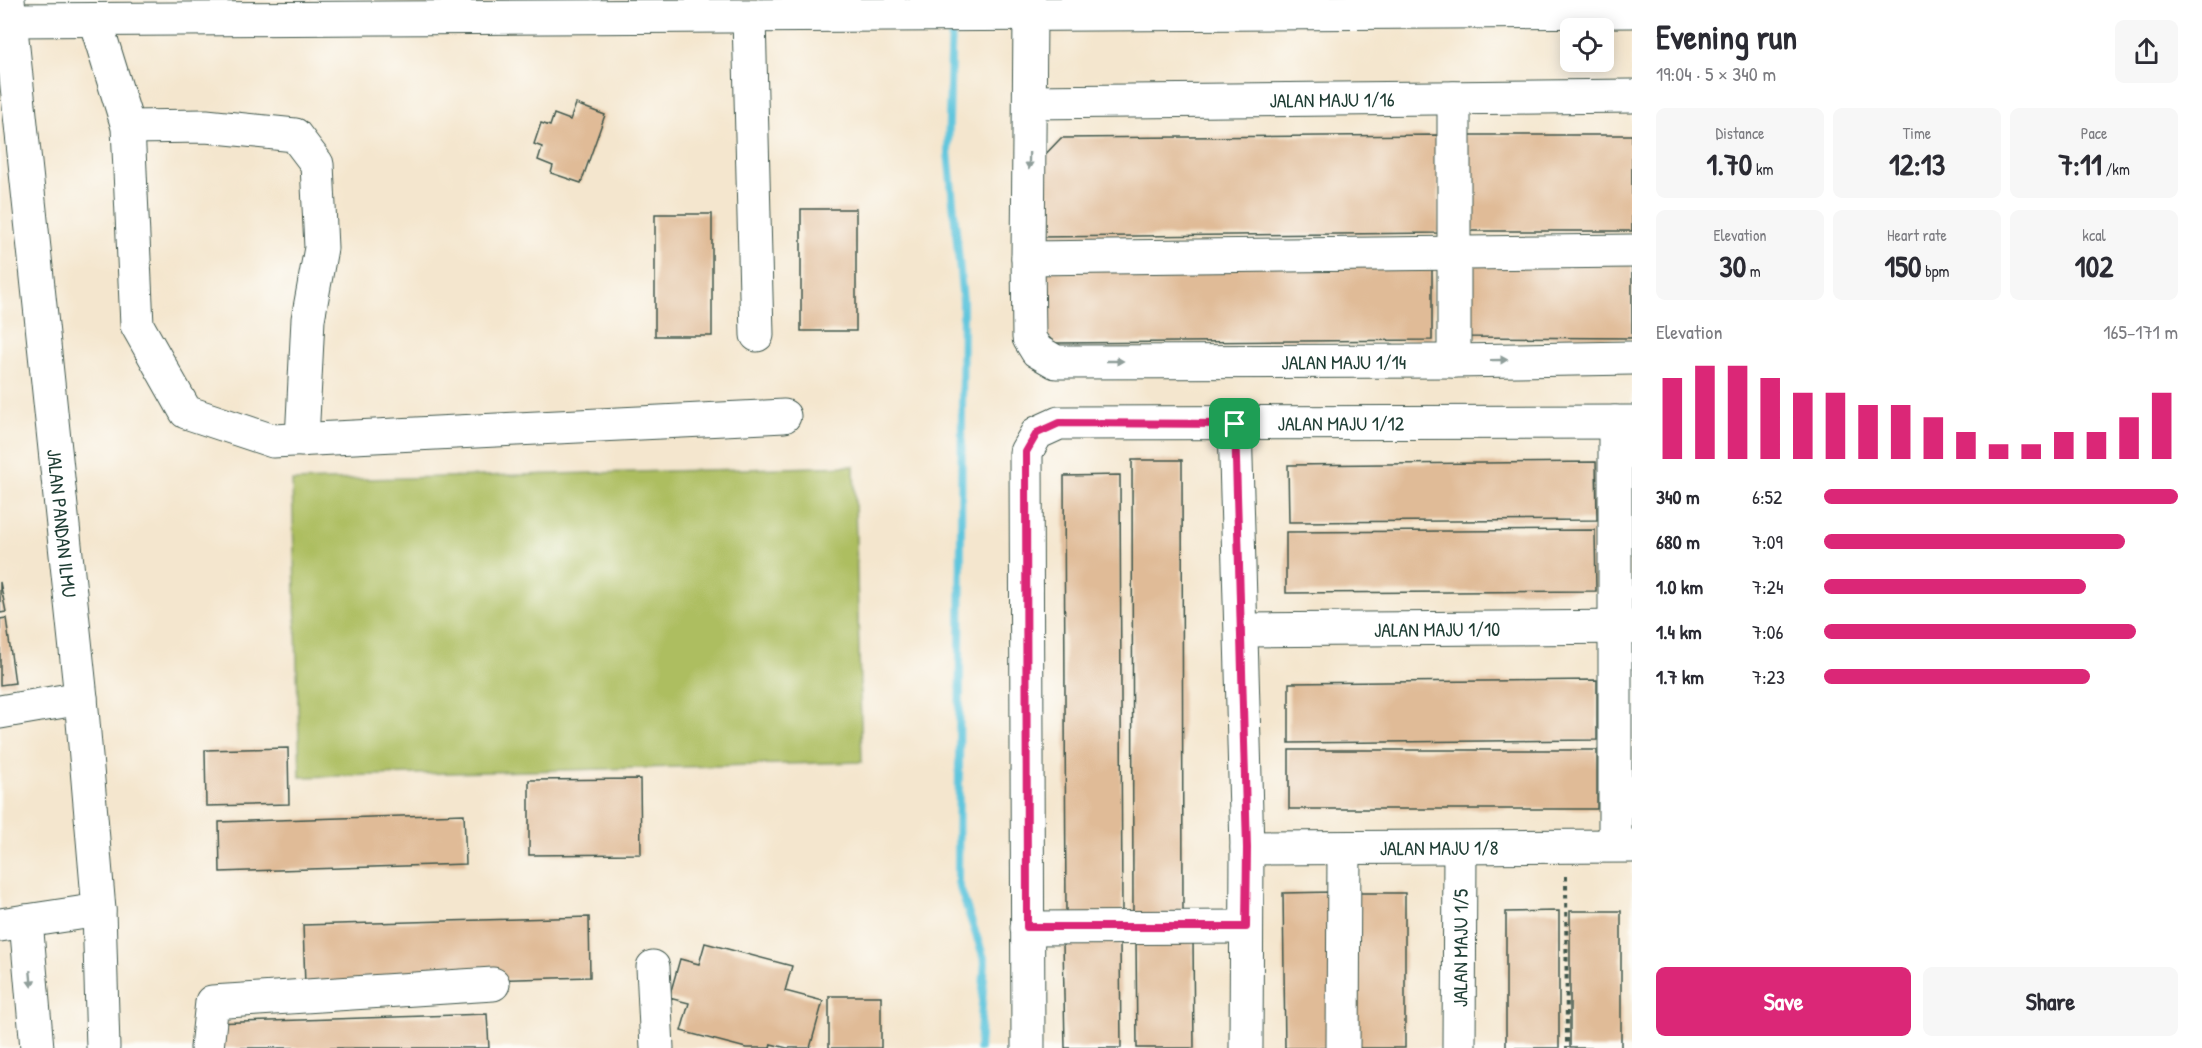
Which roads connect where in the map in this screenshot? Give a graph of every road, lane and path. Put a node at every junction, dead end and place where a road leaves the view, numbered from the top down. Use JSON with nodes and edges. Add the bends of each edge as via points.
{"nodes":[{"id":1,"x":1424,"y":6,"type":"edge"},
{"id":2,"x":9,"y":10,"type":"edge"},
{"id":3,"x":1632,"y":11,"type":"edge"},
{"id":4,"x":1030,"y":15,"type":"junction"},
{"id":5,"x":748,"y":17,"type":"junction"},
{"id":6,"x":95,"y":20,"type":"junction"},
{"id":7,"x":1632,"y":96,"type":"edge"},
{"id":8,"x":1454,"y":98,"type":"junction"},
{"id":9,"x":1030,"y":102,"type":"junction"},
{"id":10,"x":128,"y":127,"type":"junction"},
{"id":11,"x":1632,"y":251,"type":"edge"},
{"id":12,"x":1454,"y":253,"type":"junction"},
{"id":13,"x":1028,"y":258,"type":"junction"},
{"id":14,"x":758,"y":334,"type":"dead end"},
{"id":15,"x":1632,"y":358,"type":"edge"},
{"id":16,"x":1454,"y":361,"type":"junction"},
{"id":17,"x":784,"y":416,"type":"dead end"},
{"id":18,"x":1623,"y":422,"type":"edge"},
{"id":19,"x":1235,"y":424,"type":"junction"},
{"id":20,"x":302,"y":440,"type":"junction"},
{"id":21,"x":1624,"y":627,"type":"edge"},
{"id":22,"x":1242,"y":630,"type":"junction"},
{"id":23,"x":81,"y":698,"type":"junction"},
{"id":24,"x":0,"y":712,"type":"edge"},
{"id":25,"x":1568,"y":845,"type":"junction"},
{"id":26,"x":1623,"y":846,"type":"edge"},
{"id":27,"x":1247,"y":848,"type":"junction"},
{"id":28,"x":1461,"y":848,"type":"junction"},
{"id":29,"x":1344,"y":849,"type":"junction"},
{"id":30,"x":99,"y":910,"type":"junction"},
{"id":31,"x":13,"y":923,"type":"edge"},
{"id":32,"x":1027,"y":927,"type":"junction"},
{"id":33,"x":1246,"y":927,"type":"junction"},
{"id":34,"x":653,"y":967,"type":"dead end"},
{"id":35,"x":493,"y":984,"type":"dead end"},
{"id":36,"x":37,"y":1048,"type":"edge"},
{"id":37,"x":103,"y":1048,"type":"edge"},
{"id":38,"x":207,"y":1048,"type":"edge"},
{"id":39,"x":657,"y":1048,"type":"edge"},
{"id":40,"x":1028,"y":1048,"type":"edge"},
{"id":41,"x":1246,"y":1048,"type":"edge"},
{"id":42,"x":1343,"y":1048,"type":"edge"},
{"id":43,"x":1459,"y":1048,"type":"edge"},
{"id":44,"x":1567,"y":1048,"type":"edge"}],
"edges":[{"from":1,"to":3,"type":"street"},
{"from":1,"to":4,"type":"street"},
{"from":2,"to":6,"type":"street"},
{"from":2,"to":23,"type":"street","name":"JALAN PANDAN ILMU"},
{"from":4,"to":5,"type":"street"},
{"from":4,"to":9,"type":"street"},
{"from":5,"to":6,"type":"street"},
{"from":5,"to":14,"type":"street"},
{"from":6,"to":10,"type":"street"},
{"from":7,"to":8,"type":"street","name":"JALAN MAJU 1/16"},
{"from":8,"to":9,"type":"street","name":"JALAN MAJU 1/16"},
{"from":8,"to":12,"type":"street"},
{"from":9,"to":13,"type":"street","one_way":true},
{"from":10,"to":20,"type":"street","via":[[137,325],[186,411],[273,441]]},
{"from":10,"to":20,"type":"street","via":[[206,126],[295,135],[317,164],[321,248],[308,319]]},
{"from":11,"to":12,"type":"street"},
{"from":12,"to":13,"type":"street"},
{"from":12,"to":16,"type":"street"},
{"from":13,"to":16,"type":"street","name":"JALAN MAJU 1/14","one_way":true,"via":[[1029,338],[1037,351],[1056,362]]},
{"from":16,"to":15,"type":"street","name":"JALAN MAJU 1/14","one_way":true},
{"from":17,"to":20,"type":"street"},
{"from":18,"to":19,"type":"street","name":"JALAN MAJU 1/12"},
{"from":18,"to":21,"type":"street"},
{"from":19,"to":22,"type":"street"},
{"from":19,"to":32,"type":"street","name":"JALAN MAJU 1/12","via":[[1059,423],[1037,433],[1026,452]]},
{"from":21,"to":22,"type":"street","name":"JALAN MAJU 1/10"},
{"from":21,"to":26,"type":"street"},
{"from":22,"to":27,"type":"street"},
{"from":23,"to":24,"type":"street"},
{"from":23,"to":30,"type":"street","name":"JALAN PANDAN ILMU"},
{"from":25,"to":26,"type":"street","name":"JALAN MAJU 1/8"},
{"from":25,"to":28,"type":"street","name":"JALAN MAJU 1/8"},
{"from":25,"to":44,"type":"path"},
{"from":27,"to":29,"type":"street","name":"JALAN MAJU 1/8"},
{"from":27,"to":33,"type":"street"},
{"from":28,"to":29,"type":"street","name":"JALAN MAJU 1/8"},
{"from":28,"to":43,"type":"street","name":"JALAN MAJU 1/5"},
{"from":29,"to":42,"type":"street"},
{"from":30,"to":31,"type":"street"},
{"from":30,"to":37,"type":"street","name":"JALAN PANDAN ILMU"},
{"from":31,"to":36,"type":"street","one_way":true},
{"from":32,"to":33,"type":"street"},
{"from":32,"to":40,"type":"street"},
{"from":33,"to":41,"type":"street"},
{"from":34,"to":39,"type":"street"},
{"from":35,"to":38,"type":"street","via":[[213,1002]]}]}
